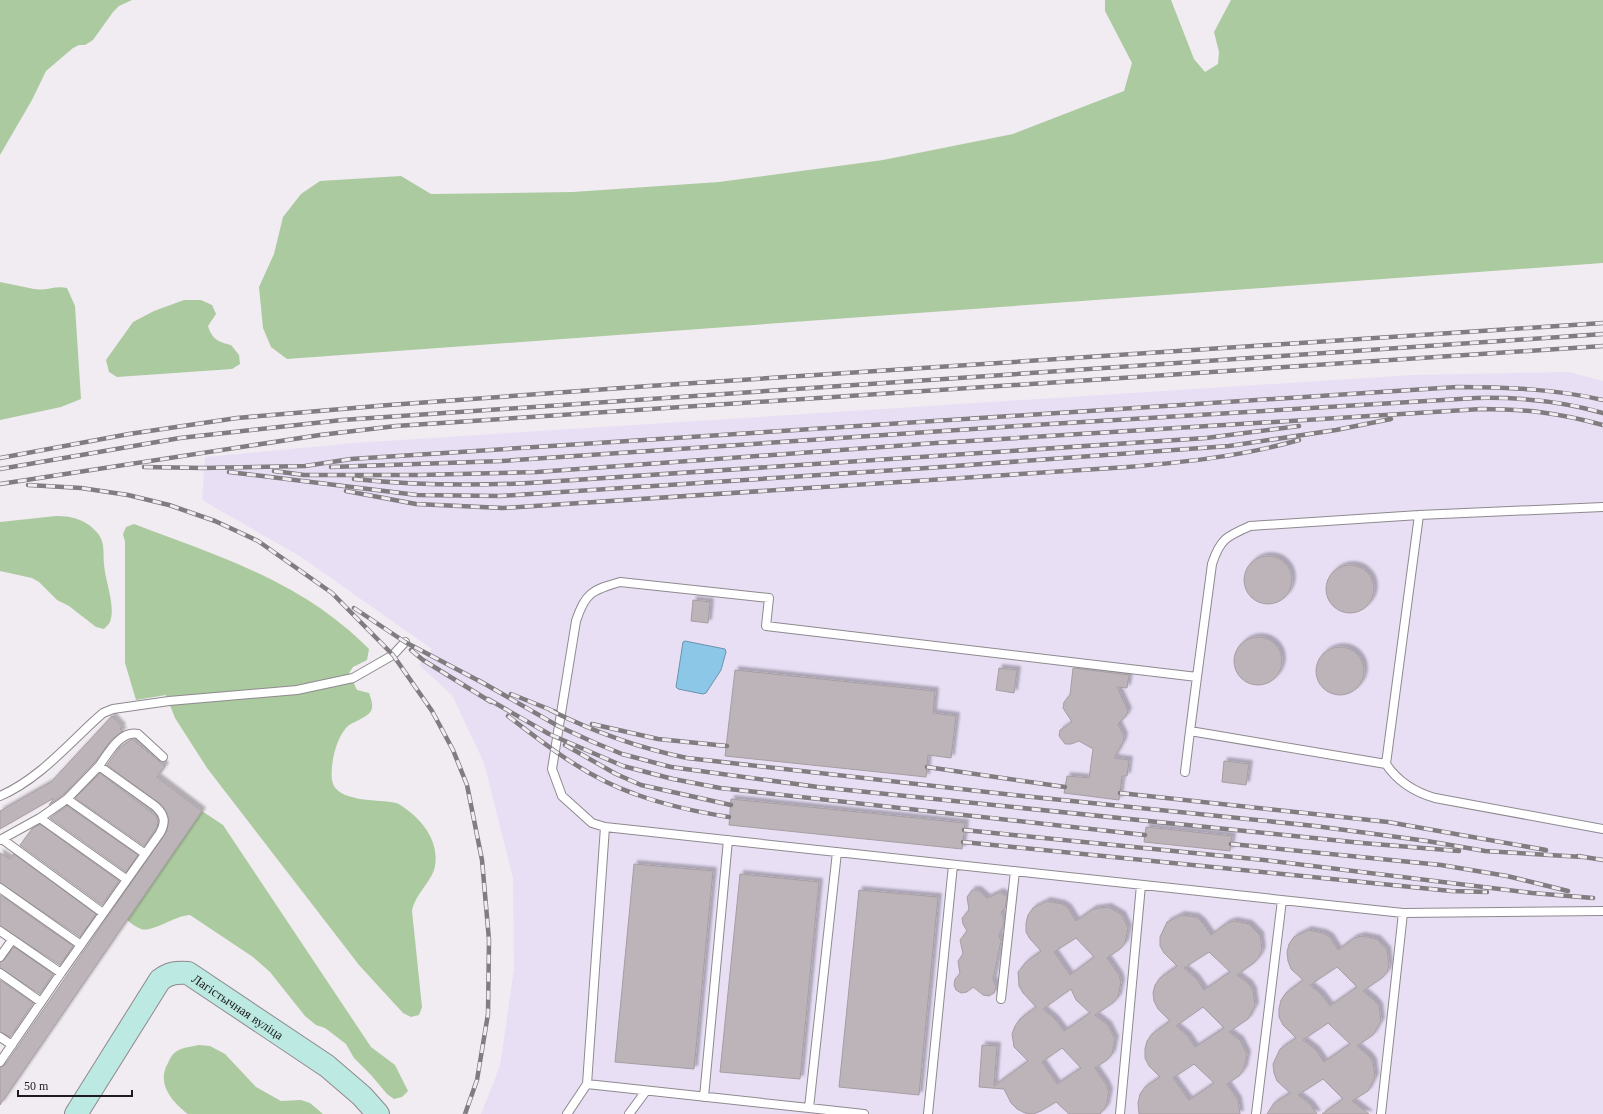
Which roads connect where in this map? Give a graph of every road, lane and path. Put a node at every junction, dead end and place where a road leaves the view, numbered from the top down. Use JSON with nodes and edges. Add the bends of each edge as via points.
{"nodes":[{"id":1,"x":1603,"y":507,"type":"edge"},
{"id":2,"x":1419,"y":515,"type":"junction"},
{"id":3,"x":405,"y":642,"type":"dead end"},
{"id":4,"x":1197,"y":677,"type":"junction"},
{"id":5,"x":1190,"y":731,"type":"junction"},
{"id":6,"x":163,"y":757,"type":"dead end"},
{"id":7,"x":1386,"y":764,"type":"junction"},
{"id":8,"x":99,"y":766,"type":"junction"},
{"id":9,"x":1185,"y":772,"type":"dead end"},
{"id":10,"x":0,"y":796,"type":"edge"},
{"id":11,"x":67,"y":799,"type":"junction"},
{"id":12,"x":40,"y":818,"type":"junction"},
{"id":13,"x":605,"y":827,"type":"junction"},
{"id":14,"x":1603,"y":829,"type":"edge"},
{"id":15,"x":1,"y":840,"type":"edge"},
{"id":16,"x":728,"y":840,"type":"junction"},
{"id":17,"x":837,"y":852,"type":"junction"},
{"id":18,"x":144,"y":853,"type":"junction"},
{"id":19,"x":952,"y":865,"type":"junction"},
{"id":20,"x":1015,"y":871,"type":"junction"},
{"id":21,"x":126,"y":879,"type":"junction"},
{"id":22,"x":1142,"y":885,"type":"junction"},
{"id":23,"x":0,"y":888,"type":"edge"},
{"id":24,"x":1282,"y":900,"type":"junction"},
{"id":25,"x":1603,"y":911,"type":"edge"},
{"id":26,"x":103,"y":913,"type":"junction"},
{"id":27,"x":1403,"y":913,"type":"junction"},
{"id":28,"x":0,"y":931,"type":"edge"},
{"id":29,"x":12,"y":940,"type":"junction"},
{"id":30,"x":81,"y":945,"type":"junction"},
{"id":31,"x":0,"y":957,"type":"edge"},
{"id":32,"x":0,"y":973,"type":"edge"},
{"id":33,"x":61,"y":973,"type":"junction"},
{"id":34,"x":1001,"y":999,"type":"dead end"},
{"id":35,"x":42,"y":1002,"type":"junction"},
{"id":36,"x":0,"y":1037,"type":"edge"},
{"id":37,"x":12,"y":1045,"type":"junction"},
{"id":38,"x":0,"y":1062,"type":"edge"},
{"id":39,"x":587,"y":1084,"type":"junction"},
{"id":40,"x":646,"y":1091,"type":"junction"},
{"id":41,"x":704,"y":1097,"type":"junction"},
{"id":42,"x":809,"y":1108,"type":"junction"},
{"id":43,"x":798,"y":1110,"type":"edge"},
{"id":44,"x":76,"y":1114,"type":"edge"},
{"id":45,"x":378,"y":1114,"type":"edge"},
{"id":46,"x":567,"y":1114,"type":"edge"},
{"id":47,"x":630,"y":1114,"type":"edge"},
{"id":48,"x":864,"y":1114,"type":"edge"},
{"id":49,"x":928,"y":1114,"type":"edge"},
{"id":50,"x":1120,"y":1114,"type":"edge"},
{"id":51,"x":1256,"y":1114,"type":"edge"},
{"id":52,"x":1381,"y":1114,"type":"edge"}],
"edges":[{"from":1,"to":2,"type":"lane"},
{"from":2,"to":4,"type":"lane","via":[[1250,526],[1229,535],[1217,548],[1212,564]]},
{"from":2,"to":7,"type":"lane"},
{"from":3,"to":10,"type":"lane","via":[[393,655],[353,678],[297,690],[169,701],[113,709],[103,713],[39,772],[14,790]]},
{"from":4,"to":5,"type":"lane"},
{"from":4,"to":13,"type":"lane","via":[[766,626],[769,598],[620,582],[604,586],[582,602],[576,621],[552,769],[562,796],[592,823]]},
{"from":5,"to":7,"type":"lane"},
{"from":5,"to":9,"type":"lane"},
{"from":6,"to":8,"type":"lane","via":[[138,734],[129,733],[119,740]]},
{"from":7,"to":14,"type":"lane","via":[[1405,785],[1420,794]]},
{"from":8,"to":11,"type":"lane"},
{"from":8,"to":18,"type":"lane","via":[[162,812],[164,826]]},
{"from":11,"to":12,"type":"lane"},
{"from":11,"to":18,"type":"lane"},
{"from":12,"to":15,"type":"lane"},
{"from":12,"to":21,"type":"lane"},
{"from":13,"to":16,"type":"lane"},
{"from":13,"to":39,"type":"lane"},
{"from":15,"to":26,"type":"lane"},
{"from":16,"to":17,"type":"lane"},
{"from":16,"to":41,"type":"lane"},
{"from":17,"to":19,"type":"lane"},
{"from":17,"to":42,"type":"lane"},
{"from":18,"to":21,"type":"lane"},
{"from":19,"to":20,"type":"lane"},
{"from":19,"to":49,"type":"lane"},
{"from":20,"to":22,"type":"lane"},
{"from":20,"to":34,"type":"lane"},
{"from":21,"to":26,"type":"lane"},
{"from":22,"to":24,"type":"lane"},
{"from":22,"to":50,"type":"lane"},
{"from":23,"to":30,"type":"lane"},
{"from":24,"to":27,"type":"lane"},
{"from":24,"to":51,"type":"lane"},
{"from":25,"to":27,"type":"lane"},
{"from":26,"to":30,"type":"lane"},
{"from":27,"to":52,"type":"lane"},
{"from":28,"to":29,"type":"lane"},
{"from":29,"to":31,"type":"lane"},
{"from":29,"to":33,"type":"lane"},
{"from":30,"to":33,"type":"lane"},
{"from":32,"to":35,"type":"lane"},
{"from":33,"to":35,"type":"lane"},
{"from":35,"to":37,"type":"lane"},
{"from":36,"to":37,"type":"lane"},
{"from":37,"to":38,"type":"lane"},
{"from":39,"to":40,"type":"lane"},
{"from":39,"to":46,"type":"lane"},
{"from":40,"to":41,"type":"lane"},
{"from":40,"to":47,"type":"lane"},
{"from":41,"to":43,"type":"lane"},
{"from":42,"to":43,"type":"lane"},
{"from":42,"to":48,"type":"lane"},
{"from":44,"to":45,"type":"street","name":"Лагістычная вуліца","via":[[160,980],[168,974],[179,972],[188,973],[327,1066],[362,1096]]}]}
